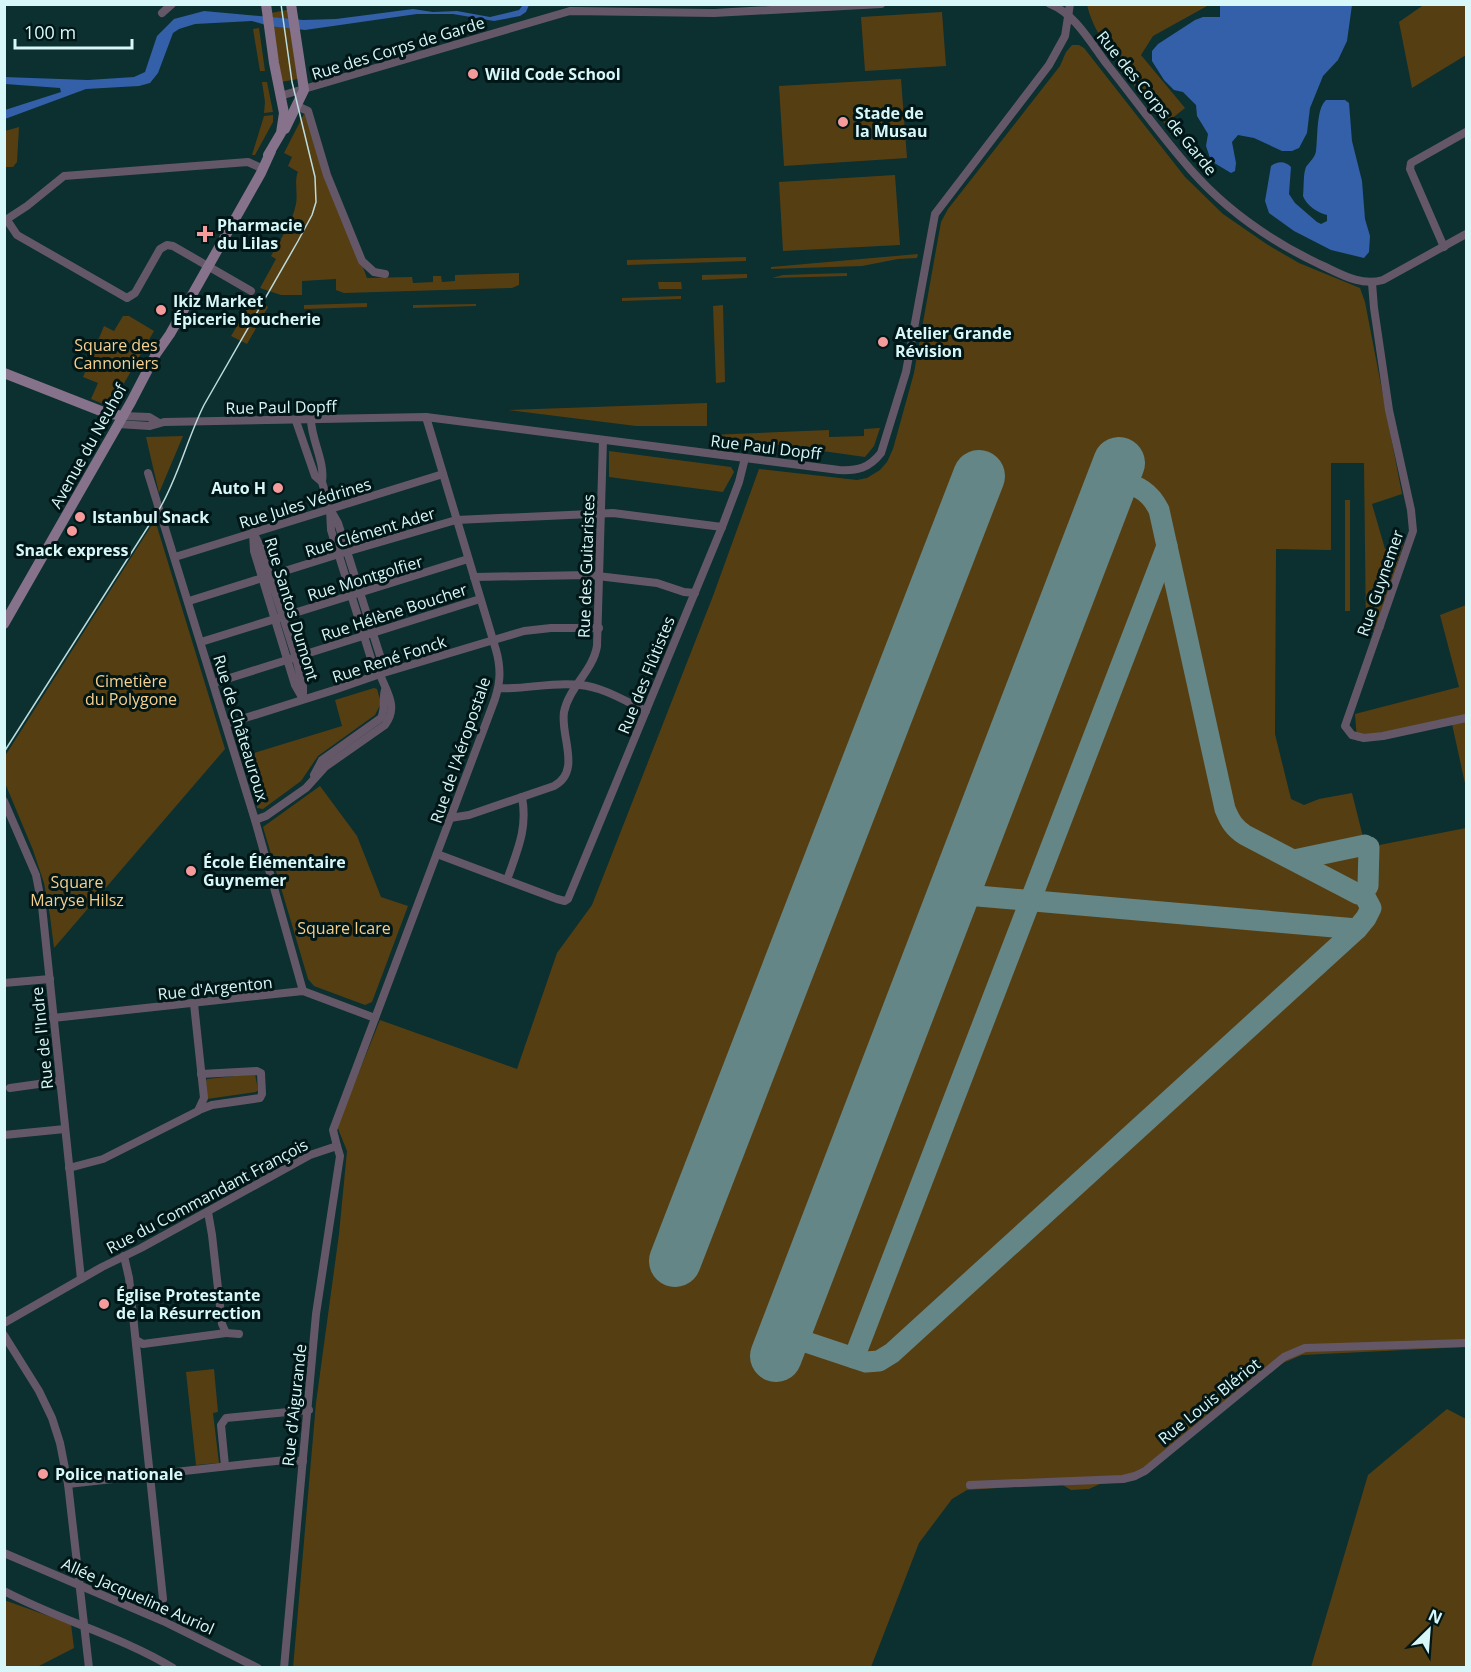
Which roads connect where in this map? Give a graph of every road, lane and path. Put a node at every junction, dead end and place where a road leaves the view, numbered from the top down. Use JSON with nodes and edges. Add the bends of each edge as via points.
{"nodes":[{"id":1,"x":172,"y":4,"type":"edge"},
{"id":2,"x":266,"y":4,"type":"edge"},
{"id":3,"x":291,"y":4,"type":"edge"},
{"id":4,"x":881,"y":4,"type":"edge"},
{"id":5,"x":1050,"y":4,"type":"edge"},
{"id":6,"x":1070,"y":4,"type":"edge"},
{"id":7,"x":162,"y":13,"type":"dead end"},
{"id":8,"x":1069,"y":18,"type":"junction"},
{"id":9,"x":304,"y":90,"type":"junction"},
{"id":10,"x":280,"y":96,"type":"junction"},
{"id":11,"x":297,"y":106,"type":"junction"},
{"id":12,"x":1467,"y":132,"type":"edge"},
{"id":13,"x":280,"y":133,"type":"junction"},
{"id":14,"x":271,"y":151,"type":"junction"},
{"id":15,"x":261,"y":168,"type":"junction"},
{"id":16,"x":252,"y":190,"type":"junction"},
{"id":17,"x":6,"y":220,"type":"edge"},
{"id":18,"x":1467,"y":234,"type":"edge"},
{"id":19,"x":1444,"y":247,"type":"junction"},
{"id":20,"x":209,"y":266,"type":"junction"},
{"id":21,"x":385,"y":274,"type":"dead end"},
{"id":22,"x":1372,"y":283,"type":"junction"},
{"id":23,"x":251,"y":291,"type":"dead end"},
{"id":24,"x":4,"y":373,"type":"edge"},
{"id":25,"x":4,"y":380,"type":"edge"},
{"id":26,"x":426,"y":417,"type":"junction"},
{"id":27,"x":121,"y":420,"type":"junction"},
{"id":28,"x":296,"y":421,"type":"junction"},
{"id":29,"x":310,"y":421,"type":"junction"},
{"id":30,"x":603,"y":440,"type":"junction"},
{"id":31,"x":745,"y":458,"type":"junction"},
{"id":32,"x":148,"y":473,"type":"dead end"},
{"id":33,"x":443,"y":474,"type":"junction"},
{"id":34,"x":322,"y":482,"type":"junction"},
{"id":35,"x":330,"y":508,"type":"junction"},
{"id":36,"x":601,"y":513,"type":"junction"},
{"id":37,"x":456,"y":520,"type":"junction"},
{"id":38,"x":722,"y":527,"type":"junction"},
{"id":39,"x":253,"y":532,"type":"junction"},
{"id":40,"x":343,"y":553,"type":"junction"},
{"id":41,"x":175,"y":557,"type":"junction"},
{"id":42,"x":468,"y":559,"type":"junction"},
{"id":43,"x":600,"y":576,"type":"junction"},
{"id":44,"x":267,"y":577,"type":"junction"},
{"id":45,"x":474,"y":577,"type":"junction"},
{"id":46,"x":695,"y":593,"type":"junction"},
{"id":47,"x":356,"y":594,"type":"junction"},
{"id":48,"x":480,"y":598,"type":"junction"},
{"id":49,"x":189,"y":601,"type":"junction"},
{"id":50,"x":279,"y":618,"type":"junction"},
{"id":51,"x":4,"y":624,"type":"edge"},
{"id":52,"x":599,"y":628,"type":"junction"},
{"id":53,"x":368,"y":635,"type":"junction"},
{"id":54,"x":493,"y":641,"type":"junction"},
{"id":55,"x":201,"y":642,"type":"junction"},
{"id":56,"x":292,"y":659,"type":"junction"},
{"id":57,"x":380,"y":674,"type":"junction"},
{"id":58,"x":214,"y":683,"type":"junction"},
{"id":59,"x":576,"y":684,"type":"junction"},
{"id":60,"x":499,"y":688,"type":"junction"},
{"id":61,"x":303,"y":699,"type":"junction"},
{"id":62,"x":646,"y":711,"type":"junction"},
{"id":63,"x":1467,"y":718,"type":"edge"},
{"id":64,"x":226,"y":724,"type":"junction"},
{"id":65,"x":522,"y":797,"type":"junction"},
{"id":66,"x":4,"y":801,"type":"edge"},
{"id":67,"x":450,"y":818,"type":"junction"},
{"id":68,"x":255,"y":820,"type":"junction"},
{"id":69,"x":437,"y":854,"type":"junction"},
{"id":70,"x":507,"y":880,"type":"junction"},
{"id":71,"x":50,"y":979,"type":"junction"},
{"id":72,"x":4,"y":983,"type":"edge"},
{"id":73,"x":303,"y":991,"type":"junction"},
{"id":74,"x":194,"y":1004,"type":"junction"},
{"id":75,"x":53,"y":1018,"type":"junction"},
{"id":76,"x":375,"y":1018,"type":"junction"},
{"id":77,"x":201,"y":1074,"type":"junction"},
{"id":78,"x":60,"y":1081,"type":"junction"},
{"id":79,"x":10,"y":1088,"type":"dead end"},
{"id":80,"x":198,"y":1111,"type":"junction"},
{"id":81,"x":65,"y":1129,"type":"junction"},
{"id":82,"x":4,"y":1135,"type":"edge"},
{"id":83,"x":338,"y":1146,"type":"junction"},
{"id":84,"x":69,"y":1168,"type":"junction"},
{"id":85,"x":208,"y":1212,"type":"junction"},
{"id":86,"x":124,"y":1256,"type":"junction"},
{"id":87,"x":81,"y":1279,"type":"junction"},
{"id":88,"x":4,"y":1323,"type":"edge"},
{"id":89,"x":226,"y":1334,"type":"junction"},
{"id":90,"x":239,"y":1334,"type":"dead end"},
{"id":91,"x":4,"y":1335,"type":"edge"},
{"id":92,"x":136,"y":1340,"type":"junction"},
{"id":93,"x":1467,"y":1343,"type":"edge"},
{"id":94,"x":309,"y":1410,"type":"junction"},
{"id":95,"x":303,"y":1461,"type":"junction"},
{"id":96,"x":225,"y":1466,"type":"junction"},
{"id":97,"x":150,"y":1475,"type":"junction"},
{"id":98,"x":68,"y":1484,"type":"junction"},
{"id":99,"x":970,"y":1485,"type":"dead end"},
{"id":100,"x":4,"y":1553,"type":"edge"},
{"id":101,"x":79,"y":1584,"type":"junction"},
{"id":102,"x":4,"y":1591,"type":"edge"},
{"id":103,"x":163,"y":1599,"type":"dead end"},
{"id":104,"x":84,"y":1626,"type":"junction"},
{"id":105,"x":172,"y":1667,"type":"edge"},
{"id":106,"x":89,"y":1668,"type":"edge"},
{"id":107,"x":258,"y":1668,"type":"edge"},
{"id":108,"x":284,"y":1668,"type":"edge"}],
"edges":[{"from":1,"to":7,"type":"street"},
{"from":2,"to":10,"type":"street","name":"Avenue du Neuhof"},
{"from":3,"to":9,"type":"street"},
{"from":4,"to":9,"type":"street","name":"Rue des Corps de Garde","via":[[714,13],[570,11]]},
{"from":5,"to":8,"type":"street","name":"Rue des Corps de Garde"},
{"from":6,"to":8,"type":"street","name":"Rue Paul Dopff"},
{"from":8,"to":22,"type":"street","name":"Rue des Corps de Garde","via":[[1191,171],[1228,206],[1274,240],[1342,275]]},
{"from":8,"to":31,"type":"street","name":"Rue Paul Dopff","via":[[1065,36],[1050,65],[935,214],[906,372],[881,453],[874,462],[855,471]]},
{"from":9,"to":10,"type":"street","name":"Rue des Corps de Garde"},
{"from":9,"to":11,"type":"street","name":"Avenue du Neuhof"},
{"from":10,"to":13,"type":"street","name":"Avenue du Neuhof","via":[[284,113]]},
{"from":11,"to":13,"type":"street","name":"Avenue du Neuhof"},
{"from":11,"to":21,"type":"street","via":[[308,111],[327,175],[362,261],[374,272]]},
{"from":12,"to":19,"type":"street","via":[[1411,163],[1410,169]]},
{"from":13,"to":14,"type":"street","name":"Avenue du Neuhof"},
{"from":14,"to":15,"type":"street","name":"Avenue du Neuhof"},
{"from":14,"to":16,"type":"street","name":"Avenue du Neuhof"},
{"from":15,"to":16,"type":"street","name":"Avenue du Neuhof"},
{"from":15,"to":17,"type":"street","via":[[248,162],[64,176]]},
{"from":16,"to":20,"type":"street","name":"Avenue du Neuhof"},
{"from":17,"to":20,"type":"street","via":[[17,235],[127,298],[135,293],[160,249],[167,245]]},
{"from":18,"to":19,"type":"street"},
{"from":19,"to":22,"type":"street"},
{"from":20,"to":23,"type":"street"},
{"from":20,"to":27,"type":"street","name":"Avenue du Neuhof"},
{"from":22,"to":63,"type":"street","name":"Rue Guynemer","via":[[1383,376],[1413,531],[1345,723],[1346,730],[1358,738],[1383,736]]},
{"from":24,"to":27,"type":"street"},
{"from":25,"to":27,"type":"street"},
{"from":26,"to":29,"type":"street","name":"Rue Paul Dopff"},
{"from":26,"to":30,"type":"street","name":"Rue Paul Dopff"},
{"from":26,"to":33,"type":"street","name":"Rue de l'Aéropostale"},
{"from":27,"to":28,"type":"street","name":"Rue Paul Dopff","via":[[150,426]]},
{"from":27,"to":51,"type":"street","name":"Avenue du Neuhof"},
{"from":28,"to":29,"type":"street","name":"Rue Paul Dopff"},
{"from":28,"to":34,"type":"street","via":[[315,476]]},
{"from":29,"to":34,"type":"street"},
{"from":30,"to":31,"type":"street","name":"Rue Paul Dopff"},
{"from":30,"to":36,"type":"street","name":"Rue des Guitaristes"},
{"from":31,"to":38,"type":"street","name":"Rue des Flûtistes"},
{"from":32,"to":41,"type":"street","name":"Rue de Châteauroux"},
{"from":33,"to":35,"type":"street","name":"Rue Jules Védrines"},
{"from":33,"to":37,"type":"street","name":"Rue de l'Aéropostale"},
{"from":34,"to":35,"type":"street"},
{"from":35,"to":39,"type":"street","name":"Rue Jules Védrines"},
{"from":35,"to":40,"type":"street","via":[[338,523]]},
{"from":36,"to":37,"type":"street","name":"Rue Clément Ader"},
{"from":36,"to":38,"type":"street","name":"Rue Clément Ader"},
{"from":36,"to":43,"type":"street","name":"Rue des Guitaristes"},
{"from":37,"to":40,"type":"street","name":"Rue Clément Ader"},
{"from":37,"to":42,"type":"street","name":"Rue de l'Aéropostale"},
{"from":38,"to":46,"type":"street","name":"Rue des Flûtistes"},
{"from":39,"to":41,"type":"street","name":"Rue Jules Védrines"},
{"from":39,"to":44,"type":"street","name":"Rue Santos Dumont","via":[[255,551]]},
{"from":40,"to":44,"type":"street","name":"Rue Clément Ader"},
{"from":40,"to":47,"type":"street"},
{"from":41,"to":49,"type":"street","name":"Rue de Châteauroux"},
{"from":42,"to":45,"type":"street","name":"Rue de l'Aéropostale"},
{"from":42,"to":47,"type":"street","name":"Rue Montgolfier"},
{"from":43,"to":45,"type":"street"},
{"from":43,"to":46,"type":"street","via":[[657,583]]},
{"from":43,"to":52,"type":"street","name":"Rue des Guitaristes"},
{"from":44,"to":49,"type":"street","name":"Rue Clément Ader"},
{"from":44,"to":50,"type":"street","name":"Rue Santos Dumont"},
{"from":45,"to":48,"type":"street","name":"Rue de l'Aéropostale"},
{"from":46,"to":62,"type":"street","name":"Rue des Flûtistes"},
{"from":47,"to":50,"type":"street","name":"Rue Montgolfier"},
{"from":47,"to":53,"type":"street"},
{"from":48,"to":53,"type":"street","name":"Rue Hélène Boucher"},
{"from":48,"to":54,"type":"street","name":"Rue de l'Aéropostale"},
{"from":49,"to":55,"type":"street","name":"Rue de Châteauroux"},
{"from":50,"to":55,"type":"street","name":"Rue Montgolfier"},
{"from":50,"to":56,"type":"street","name":"Rue Santos Dumont"},
{"from":52,"to":54,"type":"street","name":"Rue René Fonck","via":[[530,630]]},
{"from":52,"to":59,"type":"street","name":"Rue des Guitaristes","via":[[595,657]]},
{"from":53,"to":56,"type":"street","name":"Rue Hélène Boucher"},
{"from":53,"to":57,"type":"street","via":[[382,662]]},
{"from":54,"to":57,"type":"street","name":"Rue René Fonck"},
{"from":54,"to":60,"type":"street","name":"Rue de l'Aéropostale","via":[[500,668]]},
{"from":55,"to":58,"type":"street","name":"Rue de Châteauroux"},
{"from":56,"to":58,"type":"street","name":"Rue Hélène Boucher"},
{"from":56,"to":61,"type":"street","name":"Rue Santos Dumont","via":[[295,685]]},
{"from":57,"to":61,"type":"street","name":"Rue René Fonck"},
{"from":57,"to":68,"type":"street","via":[[385,690],[381,718],[322,760],[306,788]]},
{"from":58,"to":64,"type":"street","name":"Rue de Châteauroux"},
{"from":59,"to":60,"type":"street"},
{"from":59,"to":62,"type":"street"},
{"from":59,"to":65,"type":"street","name":"Rue des Guitaristes","via":[[564,717],[567,774],[554,786]]},
{"from":60,"to":67,"type":"street","name":"Rue de l'Aéropostale"},
{"from":61,"to":64,"type":"street","name":"Rue René Fonck"},
{"from":62,"to":70,"type":"street","name":"Rue des Flûtistes","via":[[567,900]]},
{"from":64,"to":68,"type":"street","name":"Rue de Châteauroux"},
{"from":65,"to":67,"type":"street","name":"Rue des Guitaristes"},
{"from":65,"to":70,"type":"street","via":[[524,828]]},
{"from":66,"to":71,"type":"street","name":"Rue de l'Indre","via":[[36,875]]},
{"from":67,"to":69,"type":"street","name":"Rue de l'Aéropostale"},
{"from":68,"to":73,"type":"street","name":"Rue de Châteauroux"},
{"from":69,"to":70,"type":"street"},
{"from":69,"to":76,"type":"street","name":"Rue de l'Aéropostale"},
{"from":71,"to":72,"type":"street"},
{"from":71,"to":75,"type":"street","name":"Rue de l'Indre"},
{"from":73,"to":74,"type":"street","name":"Rue d'Argenton"},
{"from":73,"to":76,"type":"street","name":"Rue d'Argenton"},
{"from":74,"to":75,"type":"street","name":"Rue d'Argenton"},
{"from":74,"to":77,"type":"street"},
{"from":75,"to":78,"type":"street","name":"Rue de l'Indre"},
{"from":76,"to":83,"type":"street","via":[[333,1130]]},
{"from":77,"to":80,"type":"street","via":[[204,1098]]},
{"from":77,"to":80,"type":"street","via":[[258,1071],[262,1094],[260,1098]]},
{"from":78,"to":79,"type":"street"},
{"from":78,"to":81,"type":"street","name":"Rue de l'Indre"},
{"from":80,"to":84,"type":"street","via":[[103,1159]]},
{"from":81,"to":82,"type":"street"},
{"from":81,"to":84,"type":"street","name":"Rue de l'Indre"},
{"from":83,"to":85,"type":"street","name":"Rue du Commandant François","via":[[310,1155]]},
{"from":83,"to":94,"type":"street","name":"Rue d'Aigurande","via":[[340,1156],[316,1314]]},
{"from":84,"to":87,"type":"street","name":"Rue de l'Indre"},
{"from":85,"to":86,"type":"street","name":"Rue du Commandant François"},
{"from":85,"to":89,"type":"street"},
{"from":86,"to":87,"type":"street","name":"Rue du Commandant François"},
{"from":86,"to":92,"type":"street"},
{"from":87,"to":88,"type":"street","name":"Rue du Commandant François"},
{"from":89,"to":90,"type":"street"},
{"from":89,"to":92,"type":"street","via":[[143,1344]]},
{"from":91,"to":98,"type":"street","via":[[52,1418]]},
{"from":92,"to":97,"type":"street"},
{"from":93,"to":99,"type":"street","name":"Rue Louis Blériot","via":[[1305,1348],[1284,1357],[1135,1476]]},
{"from":94,"to":95,"type":"street","name":"Rue d'Aigurande"},
{"from":94,"to":96,"type":"street","via":[[226,1418],[221,1425]]},
{"from":95,"to":96,"type":"street"},
{"from":95,"to":108,"type":"street","name":"Rue d'Aigurande"},
{"from":96,"to":97,"type":"street"},
{"from":97,"to":98,"type":"street"},
{"from":97,"to":103,"type":"street"},
{"from":98,"to":101,"type":"street"},
{"from":100,"to":101,"type":"street","name":"Allée Jacqueline Auriol"},
{"from":101,"to":104,"type":"street"},
{"from":101,"to":107,"type":"street","name":"Allée Jacqueline Auriol"},
{"from":102,"to":104,"type":"street"},
{"from":104,"to":105,"type":"street"},
{"from":104,"to":106,"type":"street"}]}
